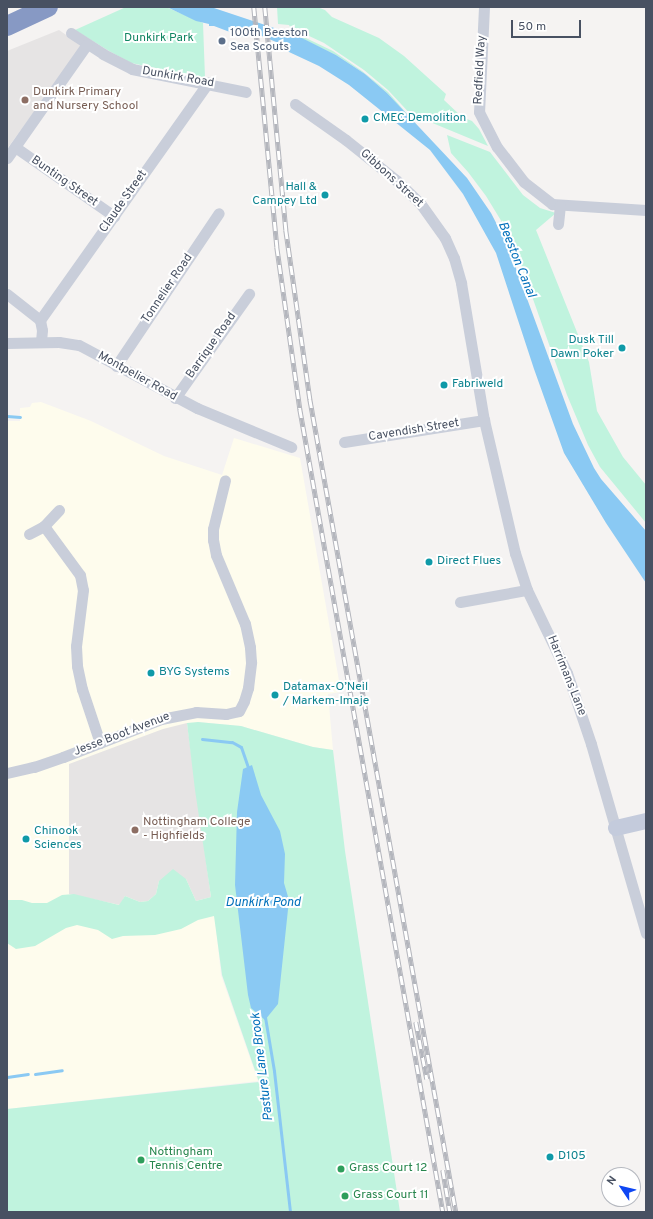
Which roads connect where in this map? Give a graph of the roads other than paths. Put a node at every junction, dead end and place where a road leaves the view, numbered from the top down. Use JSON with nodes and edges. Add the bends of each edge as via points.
{"nodes":[{"id":1,"x":21,"y":7,"type":"edge"},
{"id":2,"x":48,"y":7,"type":"edge"},
{"id":3,"x":484,"y":7,"type":"edge"},
{"id":4,"x":7,"y":13,"type":"edge"},
{"id":5,"x":7,"y":26,"type":"edge"},
{"id":6,"x":70,"y":33,"type":"dead end"},
{"id":7,"x":87,"y":44,"type":"junction"},
{"id":8,"x":208,"y":83,"type":"junction"},
{"id":9,"x":246,"y":92,"type":"dead end"},
{"id":10,"x":295,"y":104,"type":"dead end"},
{"id":11,"x":15,"y":147,"type":"junction"},
{"id":12,"x":7,"y":158,"type":"edge"},
{"id":13,"x":560,"y":205,"type":"junction"},
{"id":14,"x":646,"y":210,"type":"edge"},
{"id":15,"x":219,"y":213,"type":"dead end"},
{"id":16,"x":114,"y":216,"type":"junction"},
{"id":17,"x":558,"y":224,"type":"dead end"},
{"id":18,"x":7,"y":294,"type":"edge"},
{"id":19,"x":248,"y":294,"type":"dead end"},
{"id":20,"x":40,"y":320,"type":"junction"},
{"id":21,"x":41,"y":342,"type":"junction"},
{"id":22,"x":7,"y":343,"type":"edge"},
{"id":23,"x":116,"y":366,"type":"junction"},
{"id":24,"x":175,"y":398,"type":"junction"},
{"id":25,"x":484,"y":420,"type":"junction"},
{"id":26,"x":344,"y":442,"type":"dead end"},
{"id":27,"x":291,"y":447,"type":"dead end"},
{"id":28,"x":226,"y":480,"type":"dead end"},
{"id":29,"x":59,"y":510,"type":"dead end"},
{"id":30,"x":44,"y":526,"type":"junction"},
{"id":31,"x":29,"y":534,"type":"dead end"},
{"id":32,"x":527,"y":590,"type":"junction"},
{"id":33,"x":460,"y":602,"type":"dead end"},
{"id":34,"x":100,"y":743,"type":"junction"},
{"id":35,"x":7,"y":773,"type":"edge"},
{"id":36,"x":646,"y":820,"type":"edge"},
{"id":37,"x":616,"y":828,"type":"junction"},
{"id":38,"x":646,"y":933,"type":"edge"}],
"edges":[{"from":1,"to":4,"type":"highway"},
{"from":2,"to":5,"type":"highway"},
{"from":3,"to":13,"type":"street","name":"Redfield Way","via":[[479,112],[497,147],[524,182],[552,204]]},
{"from":6,"to":7,"type":"street","name":"Dunkirk Road"},
{"from":7,"to":8,"type":"street","name":"Dunkirk Road","via":[[132,69]]},
{"from":7,"to":11,"type":"street"},
{"from":8,"to":9,"type":"street","name":"Dunkirk Road"},
{"from":8,"to":16,"type":"street","name":"Claude Street"},
{"from":10,"to":25,"type":"street","name":"Gibbons Street","via":[[396,180],[428,212],[445,238],[461,283]]},
{"from":11,"to":12,"type":"street"},
{"from":11,"to":16,"type":"street","name":"Bunting Street"},
{"from":13,"to":14,"type":"street","name":"Redfield Way"},
{"from":13,"to":17,"type":"street"},
{"from":15,"to":23,"type":"street","name":"Tonnelier Road"},
{"from":16,"to":20,"type":"street","name":"Claude Street"},
{"from":18,"to":20,"type":"street"},
{"from":19,"to":24,"type":"street","name":"Barrique Road"},
{"from":20,"to":21,"type":"street"},
{"from":21,"to":22,"type":"street","name":"Montpelier Road"},
{"from":21,"to":23,"type":"street","name":"Montpelier Road","via":[[79,345]]},
{"from":23,"to":24,"type":"street","name":"Montpelier Road"},
{"from":24,"to":27,"type":"street","name":"Montpelier Road"},
{"from":25,"to":26,"type":"street","name":"Cavendish Street"},
{"from":25,"to":32,"type":"street","name":"Harrimans Lane","via":[[507,523]]},
{"from":28,"to":34,"type":"street","name":"Jesse Boot Avenue","via":[[213,540],[216,555],[245,624],[250,647],[250,674],[244,701],[239,711],[226,714],[196,712],[161,718]]},
{"from":29,"to":30,"type":"street"},
{"from":30,"to":31,"type":"street"},
{"from":30,"to":34,"type":"street","via":[[80,575],[83,590],[76,646],[77,666]]},
{"from":32,"to":33,"type":"street"},
{"from":32,"to":37,"type":"street","name":"Harrimans Lane","via":[[567,673]]},
{"from":34,"to":35,"type":"street","name":"Jesse Boot Avenue","via":[[34,767]]},
{"from":36,"to":37,"type":"street"},
{"from":37,"to":38,"type":"street","name":"Harrimans Lane"}]}
